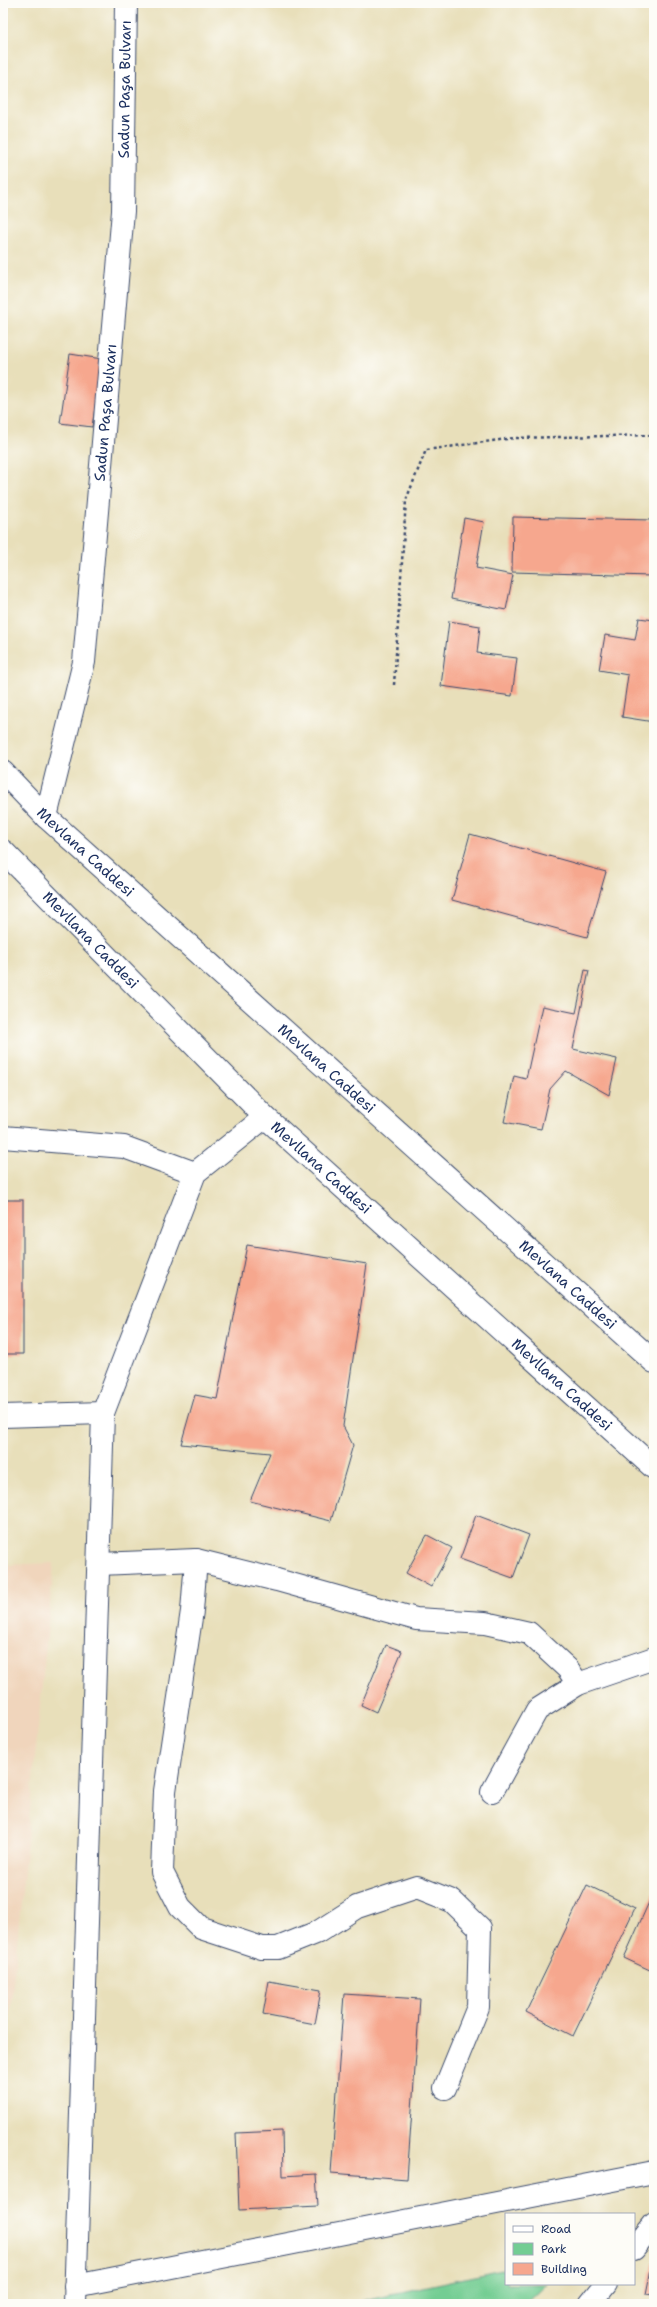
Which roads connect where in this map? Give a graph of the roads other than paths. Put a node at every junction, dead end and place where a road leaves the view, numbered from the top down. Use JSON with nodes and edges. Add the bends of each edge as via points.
{"nodes":[{"id":1,"x":126,"y":3,"type":"edge"},
{"id":2,"x":3,"y":772,"type":"edge"},
{"id":3,"x":46,"y":817,"type":"junction"},
{"id":4,"x":3,"y":851,"type":"edge"},
{"id":5,"x":265,"y":1117,"type":"junction"},
{"id":6,"x":3,"y":1137,"type":"edge"},
{"id":7,"x":195,"y":1173,"type":"junction"},
{"id":8,"x":654,"y":1362,"type":"edge"},
{"id":9,"x":103,"y":1413,"type":"junction"},
{"id":10,"x":3,"y":1416,"type":"edge"},
{"id":11,"x":654,"y":1468,"type":"edge"},
{"id":12,"x":196,"y":1560,"type":"junction"},
{"id":13,"x":99,"y":1564,"type":"junction"},
{"id":14,"x":654,"y":1658,"type":"edge"},
{"id":15,"x":578,"y":1684,"type":"junction"},
{"id":16,"x":492,"y":1792,"type":"dead end"},
{"id":17,"x":445,"y":2088,"type":"dead end"},
{"id":18,"x":654,"y":2172,"type":"edge"},
{"id":19,"x":654,"y":2224,"type":"edge"},
{"id":20,"x":635,"y":2248,"type":"edge"},
{"id":21,"x":605,"y":2285,"type":"edge"},
{"id":22,"x":75,"y":2295,"type":"edge"},
{"id":23,"x":593,"y":2304,"type":"edge"}],
"edges":[{"from":1,"to":3,"type":"main road","name":"Sadun Paşa Bulvarı","via":[[123,211],[84,662]]},
{"from":2,"to":3,"type":"main road","name":"Mevlana Caddesi"},
{"from":3,"to":8,"type":"main road","name":"Mevlana Caddesi"},
{"from":4,"to":5,"type":"main road","name":"Mevllana Caddesi"},
{"from":5,"to":7,"type":"main road"},
{"from":5,"to":11,"type":"main road","name":"Mevllana Caddesi"},
{"from":6,"to":7,"type":"main road","via":[[124,1147]]},
{"from":7,"to":9,"type":"main road"},
{"from":9,"to":10,"type":"main road"},
{"from":9,"to":13,"type":"main road"},
{"from":12,"to":13,"type":"main road"},
{"from":12,"to":15,"type":"main road","via":[[416,1619],[485,1623],[529,1633],[568,1669]]},
{"from":12,"to":17,"type":"main road","via":[[192,1611],[165,1791],[162,1872],[180,1907],[201,1928],[262,1948],[278,1948],[318,1932],[357,1906],[417,1887],[452,1901],[480,1928],[478,2007]]},
{"from":13,"to":22,"type":"main road"},
{"from":14,"to":15,"type":"main road"},
{"from":15,"to":16,"type":"main road","via":[[537,1710]]},
{"from":18,"to":22,"type":"main road"},
{"from":19,"to":20,"type":"main road"},
{"from":21,"to":23,"type":"main road"}]}
